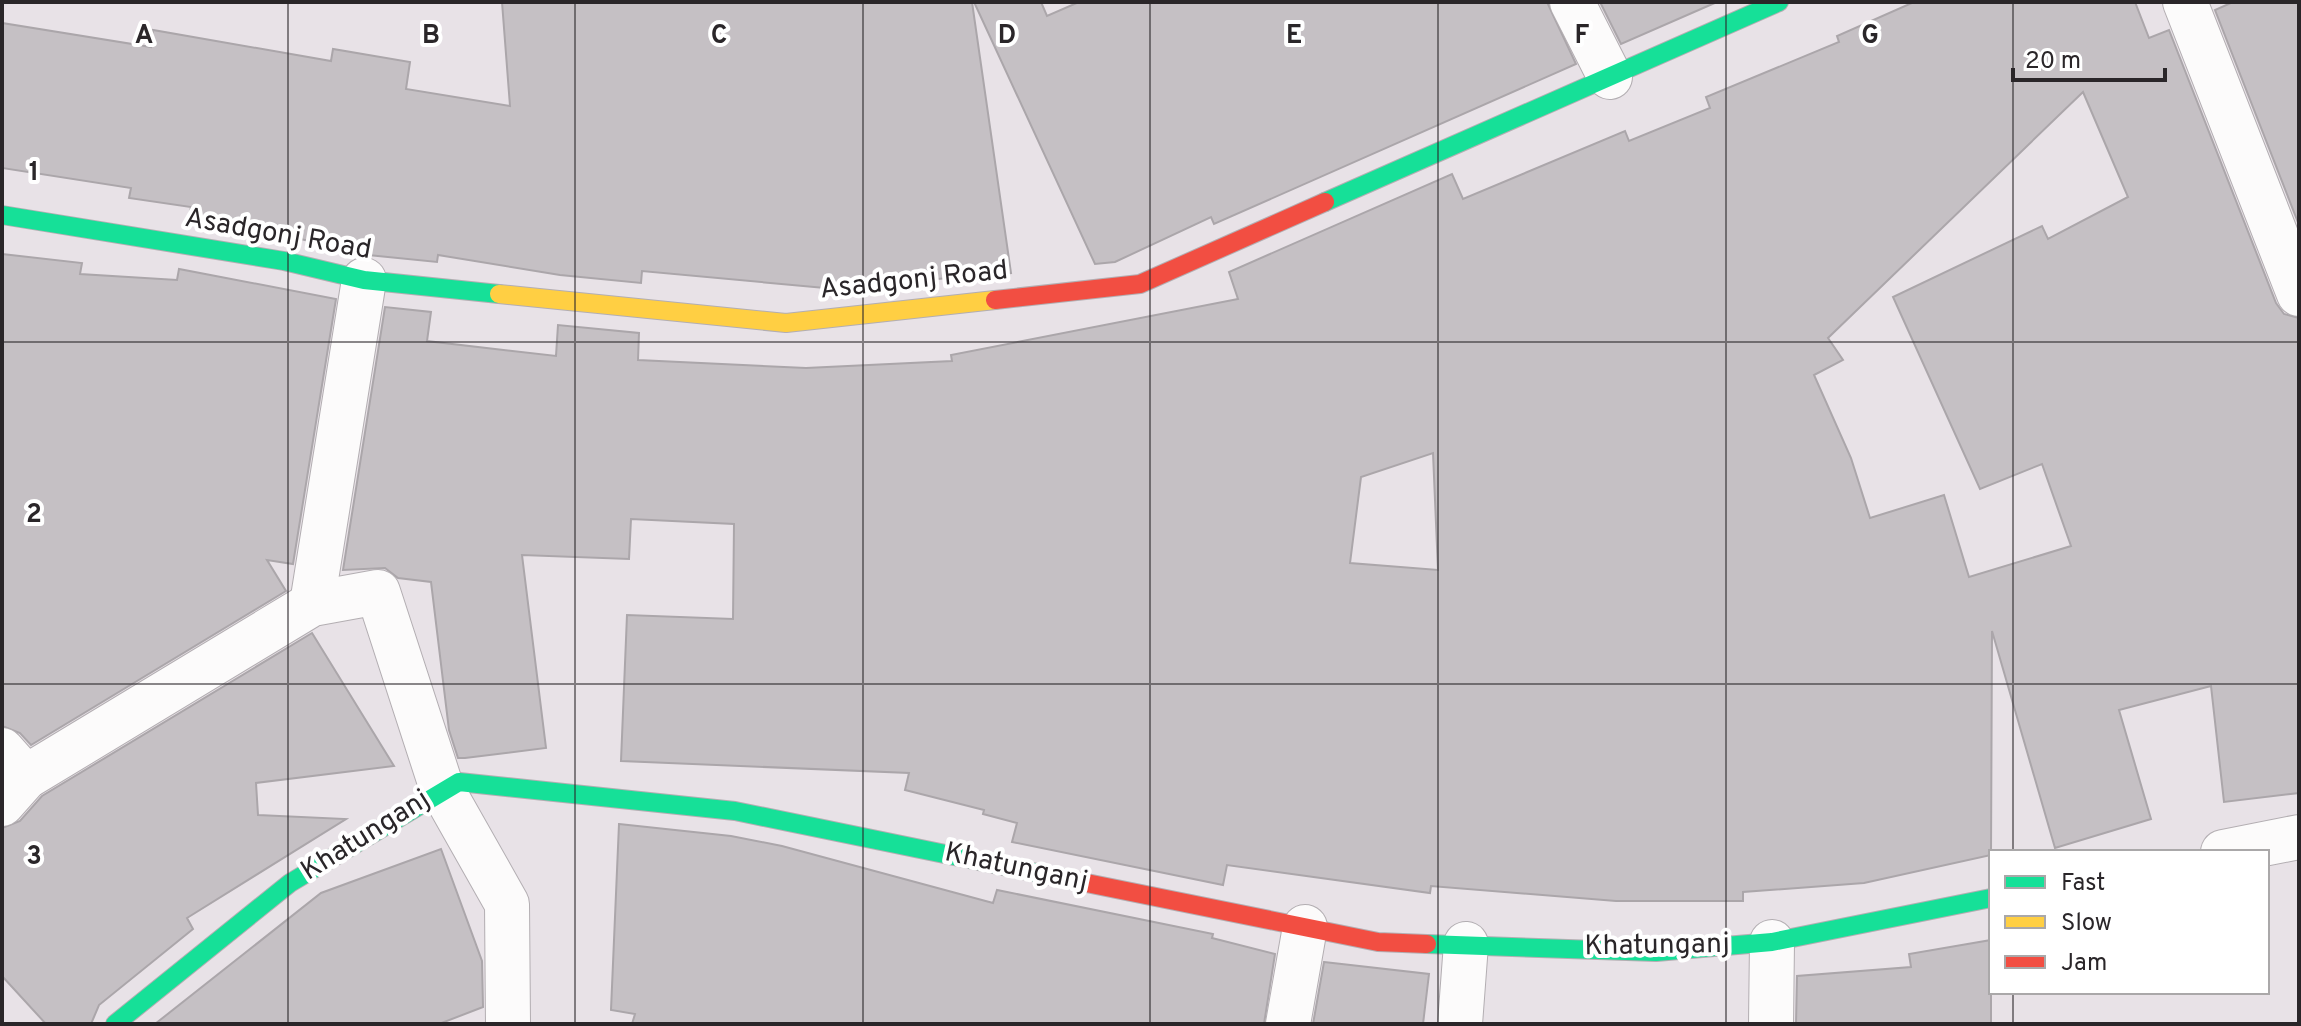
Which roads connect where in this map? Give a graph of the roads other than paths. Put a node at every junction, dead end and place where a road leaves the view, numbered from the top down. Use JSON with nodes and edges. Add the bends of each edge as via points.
{"nodes":[{"id":1,"x":1572,"y":2,"type":"edge"},
{"id":2,"x":1779,"y":2,"type":"edge"},
{"id":3,"x":2185,"y":2,"type":"edge"},
{"id":4,"x":1610,"y":77,"type":"junction"},
{"id":5,"x":2,"y":215,"type":"edge"},
{"id":6,"x":364,"y":280,"type":"junction"},
{"id":7,"x":2299,"y":294,"type":"edge"},
{"id":8,"x":312,"y":604,"type":"junction"},
{"id":9,"x":10,"y":777,"type":"edge"},
{"id":10,"x":442,"y":789,"type":"junction"},
{"id":11,"x":2299,"y":837,"type":"edge"},
{"id":12,"x":2233,"y":850,"type":"edge"},
{"id":13,"x":1989,"y":898,"type":"edge"},
{"id":14,"x":1305,"y":927,"type":"junction"},
{"id":15,"x":1772,"y":942,"type":"junction"},
{"id":16,"x":1466,"y":944,"type":"junction"},
{"id":17,"x":115,"y":1024,"type":"edge"},
{"id":18,"x":508,"y":1024,"type":"edge"},
{"id":19,"x":1288,"y":1024,"type":"edge"},
{"id":20,"x":1460,"y":1024,"type":"edge"},
{"id":21,"x":1771,"y":1024,"type":"edge"}],
"edges":[{"from":1,"to":4,"type":"street"},
{"from":2,"to":4,"type":"street","name":"Asadgonj Road"},
{"from":3,"to":7,"type":"street"},
{"from":4,"to":6,"type":"street","name":"Asadgonj Road","via":[[1140,284],[786,323]]},
{"from":5,"to":6,"type":"street","name":"Asadgonj Road","via":[[284,261]]},
{"from":6,"to":8,"type":"street"},
{"from":8,"to":9,"type":"street"},
{"from":8,"to":10,"type":"street","via":[[378,592]]},
{"from":10,"to":14,"type":"street","name":"Khatunganj","via":[[459,782],[735,811]]},
{"from":10,"to":17,"type":"street","name":"Khatunganj","via":[[290,883]]},
{"from":10,"to":18,"type":"street","via":[[507,904]]},
{"from":11,"to":12,"type":"street"},
{"from":13,"to":15,"type":"street","name":"Khatunganj"},
{"from":14,"to":16,"type":"street","name":"Khatunganj","via":[[1378,942]]},
{"from":14,"to":19,"type":"street"},
{"from":15,"to":16,"type":"street","name":"Khatunganj","via":[[1656,952]]},
{"from":15,"to":21,"type":"street"},
{"from":16,"to":20,"type":"street"}]}
